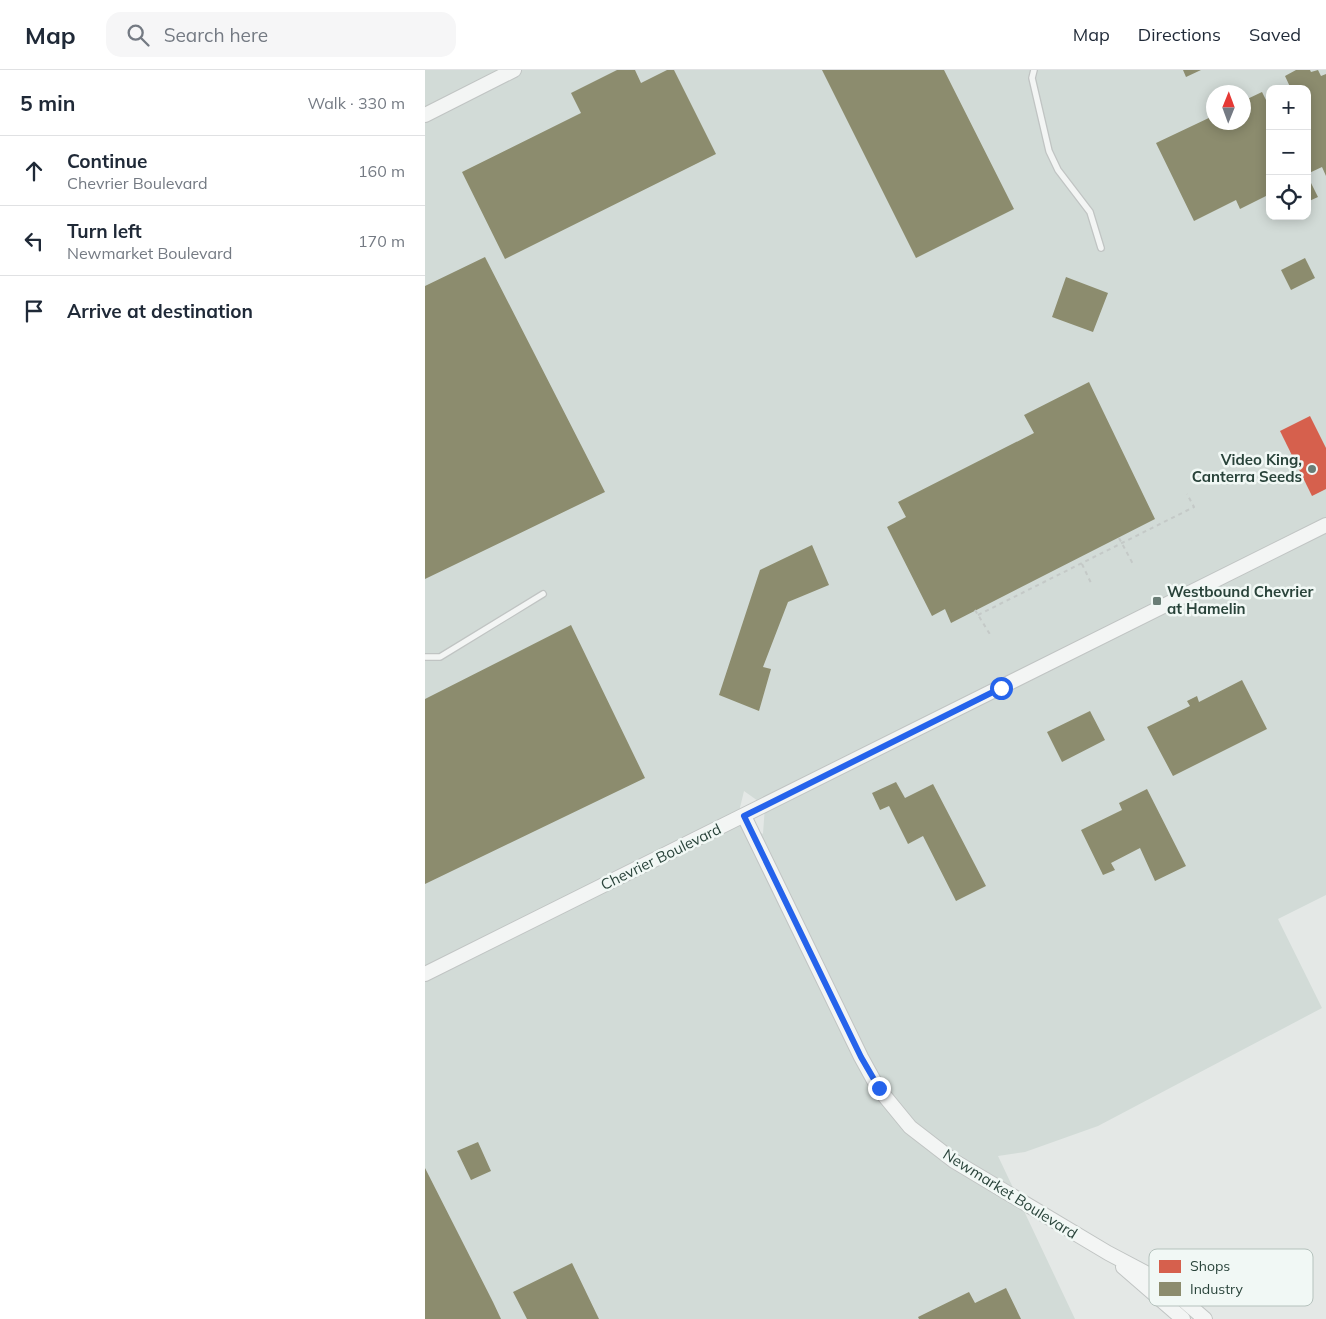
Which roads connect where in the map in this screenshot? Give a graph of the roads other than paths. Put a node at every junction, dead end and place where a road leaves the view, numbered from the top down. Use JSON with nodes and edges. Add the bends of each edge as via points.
{"nodes":[{"id":1,"x":514,"y":70,"type":"edge"},
{"id":2,"x":1034,"y":70,"type":"edge"},
{"id":3,"x":425,"y":115,"type":"edge"},
{"id":4,"x":1101,"y":248,"type":"dead end"},
{"id":5,"x":1326,"y":525,"type":"edge"},
{"id":6,"x":543,"y":594,"type":"dead end"},
{"id":7,"x":425,"y":657,"type":"edge"},
{"id":8,"x":744,"y":816,"type":"junction"},
{"id":9,"x":425,"y":974,"type":"edge"},
{"id":10,"x":1108,"y":1254,"type":"junction"},
{"id":11,"x":1149,"y":1275,"type":"edge"},
{"id":12,"x":1149,"y":1290,"type":"edge"},
{"id":13,"x":1168,"y":1306,"type":"edge"},
{"id":14,"x":1190,"y":1306,"type":"edge"},
{"id":15,"x":1183,"y":1319,"type":"edge"},
{"id":16,"x":1205,"y":1319,"type":"edge"}],
"edges":[{"from":1,"to":3,"type":"street"},
{"from":2,"to":4,"type":"lane","via":[[1032,78],[1049,151],[1058,170],[1091,212]]},
{"from":5,"to":8,"type":"street","name":"Chevrier Boulevard"},
{"from":6,"to":7,"type":"lane","via":[[440,657]]},
{"from":8,"to":9,"type":"street","name":"Chevrier Boulevard"},
{"from":8,"to":10,"type":"street","name":"Newmarket Boulevard","via":[[861,1057],[879,1088],[910,1127],[954,1161]]},
{"from":10,"to":11,"type":"street","name":"Newmarket Boulevard"},
{"from":10,"to":12,"type":"street","name":"Newmarket Boulevard"},
{"from":13,"to":15,"type":"street","name":"Newmarket Boulevard"},
{"from":14,"to":16,"type":"street","name":"Newmarket Boulevard"}]}
